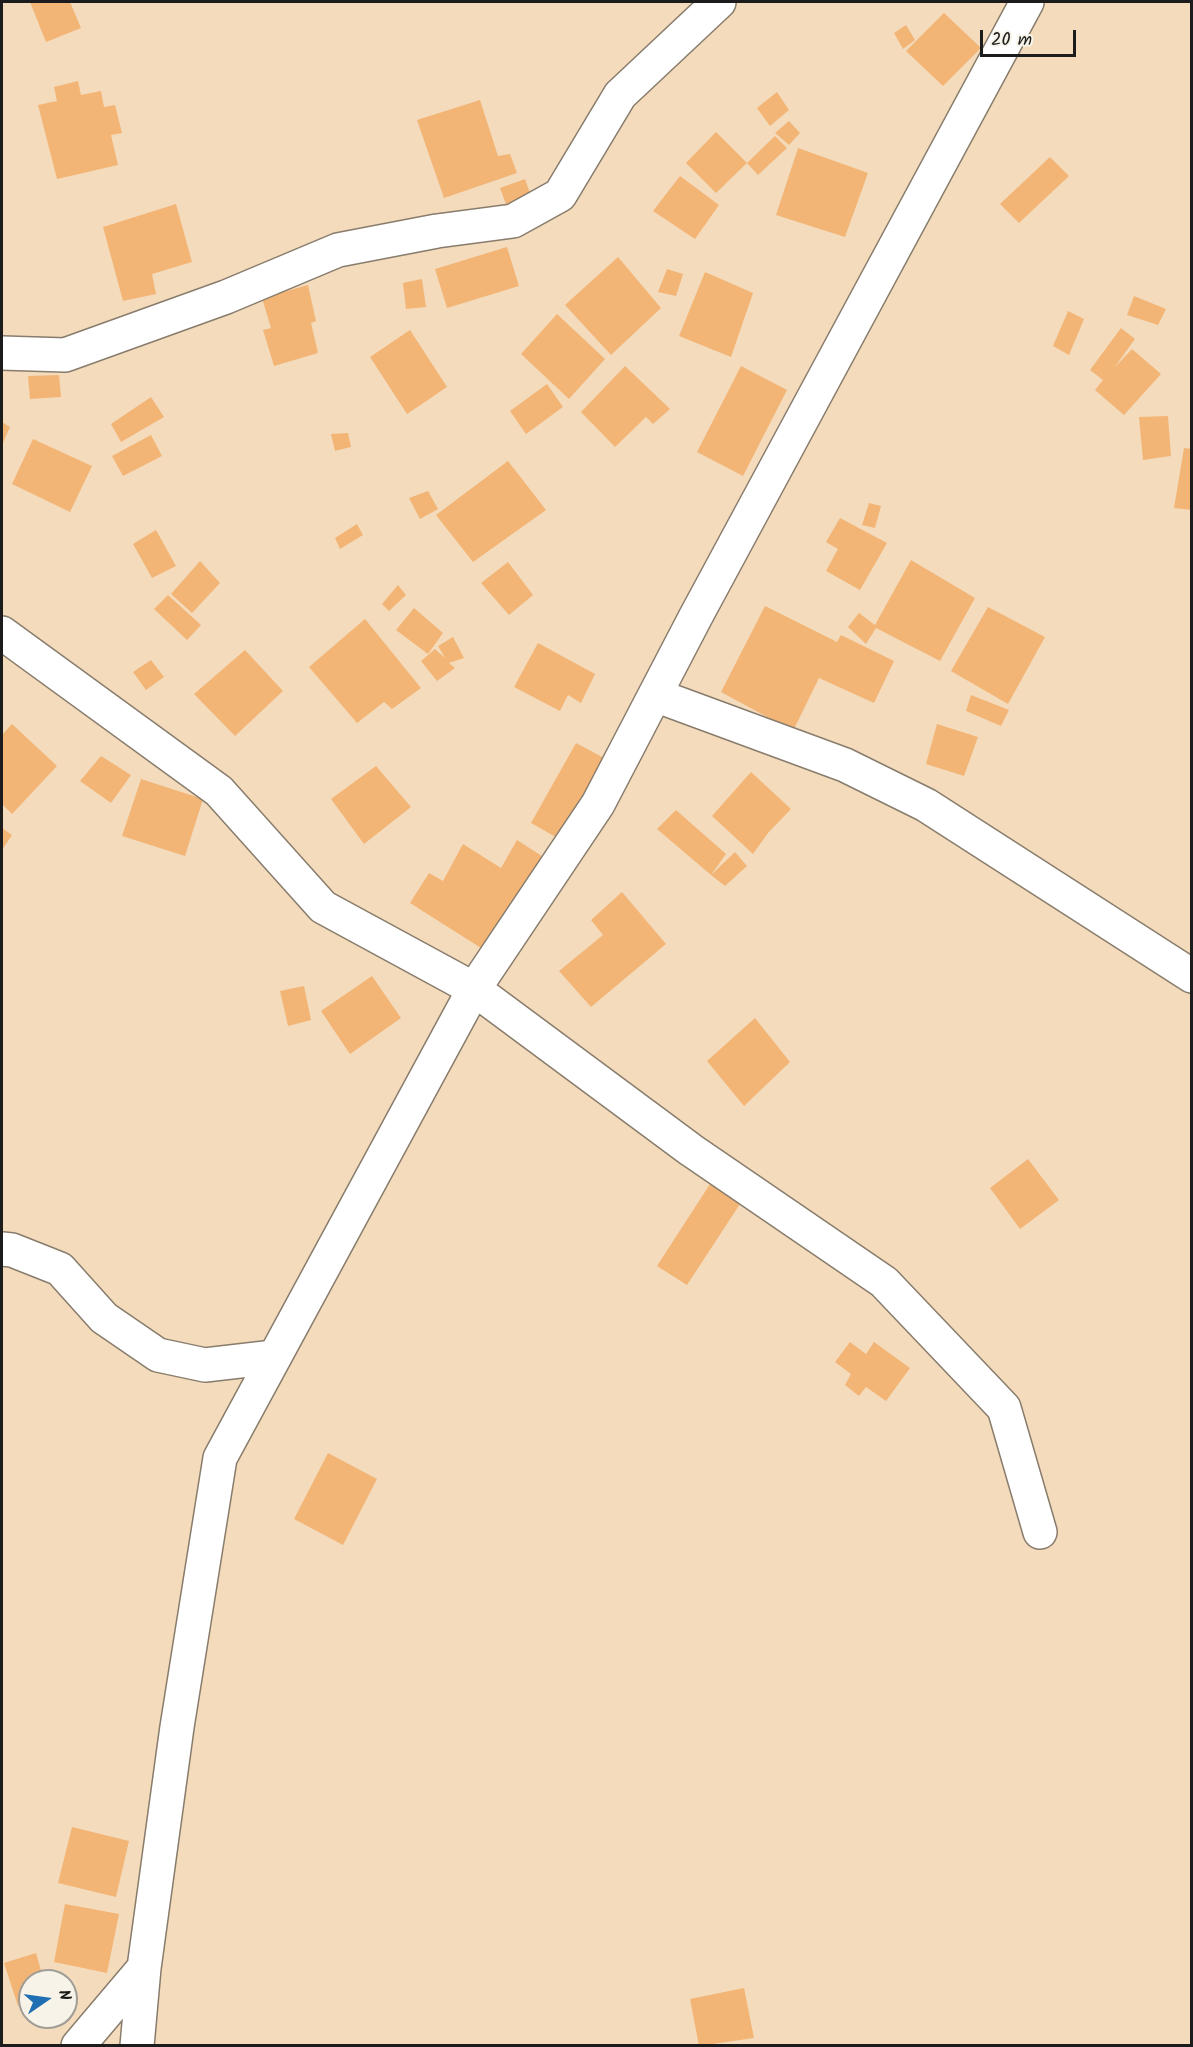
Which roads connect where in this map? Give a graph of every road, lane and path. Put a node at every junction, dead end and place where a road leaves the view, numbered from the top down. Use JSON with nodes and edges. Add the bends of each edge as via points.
{"nodes":[{"id":1,"x":719,"y":2,"type":"edge"},
{"id":2,"x":1027,"y":2,"type":"edge"},
{"id":3,"x":2,"y":353,"type":"edge"},
{"id":4,"x":2,"y":633,"type":"edge"},
{"id":5,"x":655,"y":695,"type":"junction"},
{"id":6,"x":1191,"y":976,"type":"edge"},
{"id":7,"x":474,"y":989,"type":"junction"},
{"id":8,"x":2,"y":1249,"type":"edge"},
{"id":9,"x":274,"y":1358,"type":"junction"},
{"id":10,"x":1040,"y":1532,"type":"dead end"},
{"id":11,"x":144,"y":1968,"type":"junction"},
{"id":12,"x":138,"y":2040,"type":"edge"},
{"id":13,"x":78,"y":2046,"type":"edge"},
{"id":14,"x":98,"y":2046,"type":"edge"}],
"edges":[{"from":1,"to":3,"type":"street","via":[[620,95],[560,195],[513,221],[338,250],[226,297],[66,355]]},
{"from":2,"to":5,"type":"street"},
{"from":4,"to":7,"type":"street","via":[[219,791],[322,907]]},
{"from":5,"to":6,"type":"street","via":[[845,765],[926,805]]},
{"from":5,"to":7,"type":"street","via":[[598,804]]},
{"from":7,"to":9,"type":"street"},
{"from":7,"to":10,"type":"street","via":[[691,1150],[884,1282],[1004,1408]]},
{"from":8,"to":9,"type":"street","via":[[60,1269],[104,1318],[158,1355],[205,1365]]},
{"from":9,"to":11,"type":"street","via":[[220,1458]]},
{"from":11,"to":12,"type":"street"},
{"from":11,"to":13,"type":"street"},
{"from":12,"to":14,"type":"street"}]}
